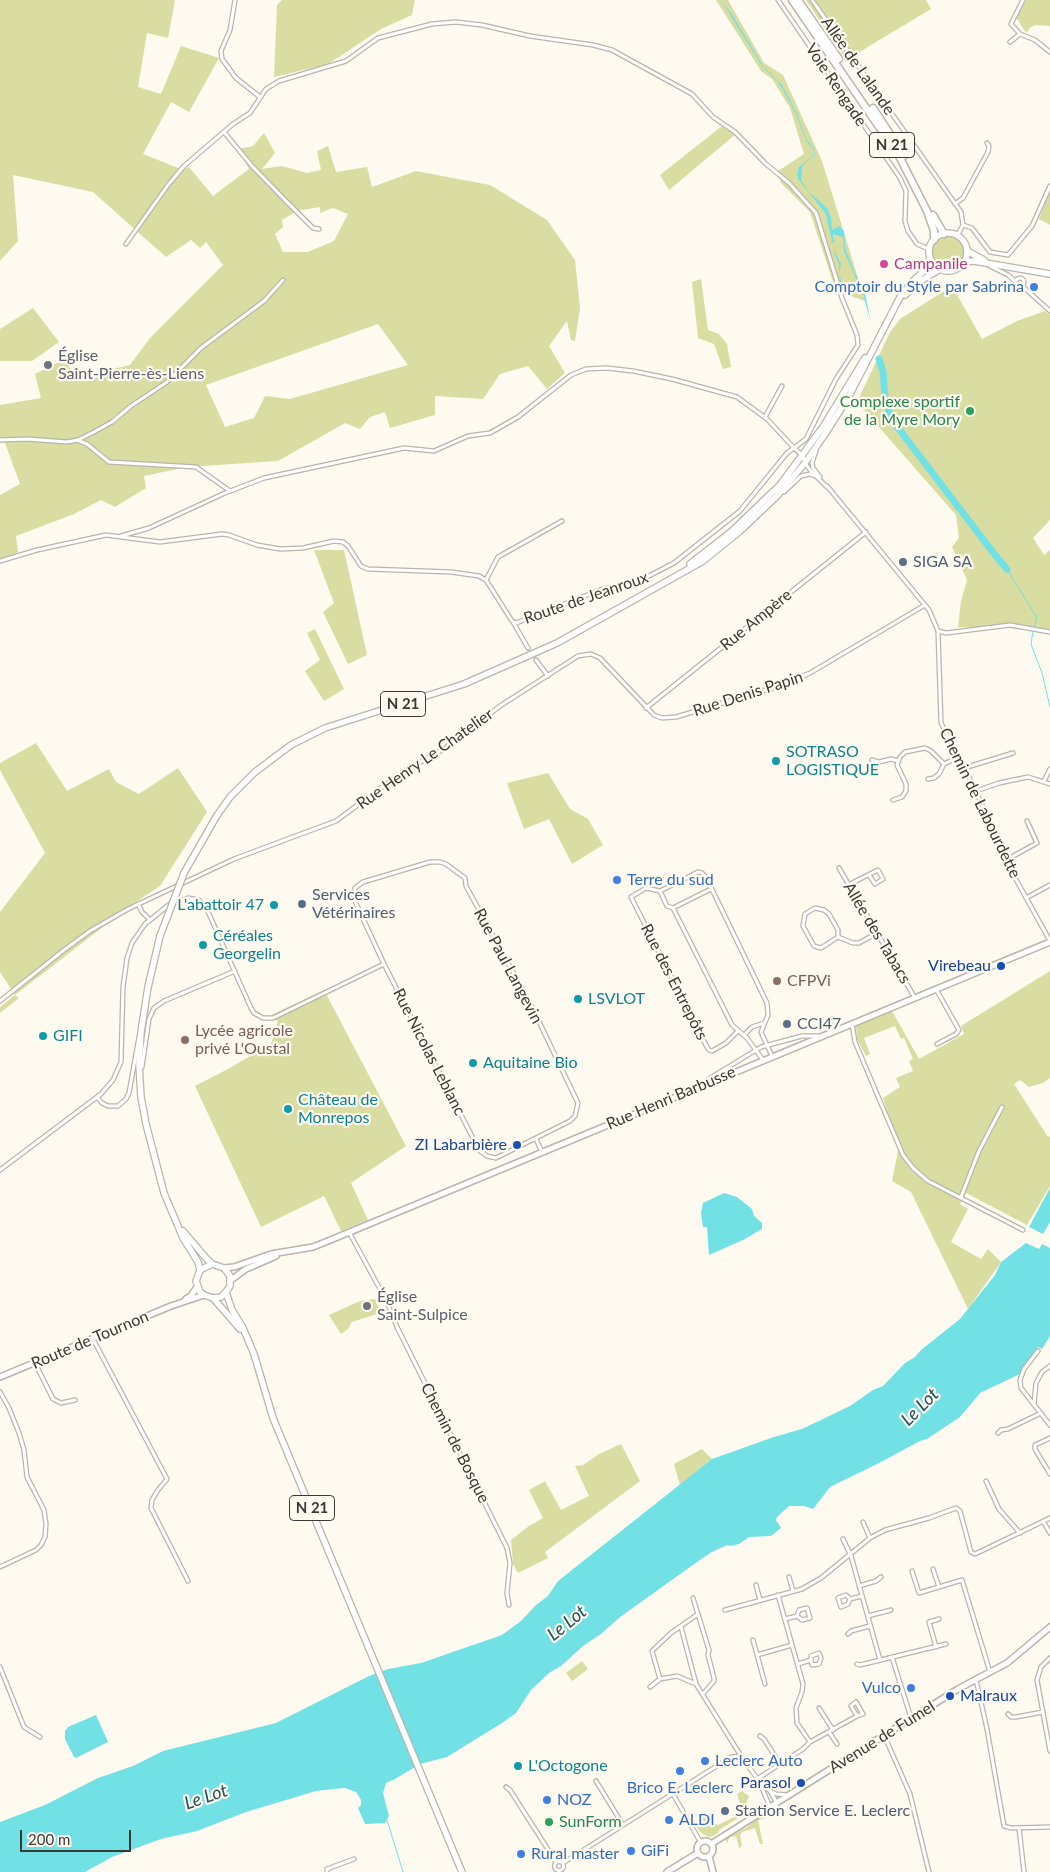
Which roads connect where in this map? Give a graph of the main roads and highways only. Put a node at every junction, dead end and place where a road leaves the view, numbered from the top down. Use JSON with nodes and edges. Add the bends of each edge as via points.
{"nodes":[{"id":1,"x":792,"y":0,"type":"edge"},
{"id":2,"x":798,"y":0,"type":"edge"},
{"id":3,"x":944,"y":234,"type":"junction"},
{"id":4,"x":934,"y":240,"type":"junction"},
{"id":5,"x":967,"y":251,"type":"junction"},
{"id":6,"x":930,"y":258,"type":"junction"},
{"id":7,"x":964,"y":262,"type":"junction"},
{"id":8,"x":995,"y":265,"type":"junction"},
{"id":9,"x":940,"y":270,"type":"junction"},
{"id":10,"x":1050,"y":274,"type":"edge"},
{"id":11,"x":893,"y":310,"type":"junction"},
{"id":12,"x":882,"y":331,"type":"junction"},
{"id":13,"x":804,"y":460,"type":"junction"},
{"id":14,"x":674,"y":576,"type":"junction"},
{"id":15,"x":1050,"y":941,"type":"edge"},
{"id":16,"x":174,"y":1218,"type":"junction"},
{"id":17,"x":290,"y":1251,"type":"junction"},
{"id":18,"x":212,"y":1264,"type":"junction"},
{"id":19,"x":224,"y":1268,"type":"junction"},
{"id":20,"x":200,"y":1270,"type":"junction"},
{"id":21,"x":231,"y":1280,"type":"junction"},
{"id":22,"x":198,"y":1287,"type":"junction"},
{"id":23,"x":226,"y":1292,"type":"junction"},
{"id":24,"x":204,"y":1295,"type":"junction"},
{"id":25,"x":214,"y":1298,"type":"junction"},
{"id":26,"x":180,"y":1303,"type":"junction"},
{"id":27,"x":250,"y":1343,"type":"junction"},
{"id":28,"x":0,"y":1377,"type":"edge"},
{"id":29,"x":1050,"y":1627,"type":"edge"},
{"id":30,"x":711,"y":1844,"type":"junction"},
{"id":31,"x":698,"y":1853,"type":"junction"},
{"id":32,"x":709,"y":1856,"type":"junction"},
{"id":33,"x":462,"y":1872,"type":"edge"},
{"id":34,"x":667,"y":1872,"type":"edge"},
{"id":35,"x":713,"y":1872,"type":"edge"}],
"edges":[{"from":1,"to":4,"type":"highway","number":"N 21","via":[[902,162],[930,219]]},
{"from":2,"to":3,"type":"highway","number":"N 21","via":[[895,141]]},
{"from":3,"to":4,"type":"main road"},
{"from":3,"to":5,"type":"main road","via":[[958,236]]},
{"from":4,"to":6,"type":"main road","via":[[929,249]]},
{"from":5,"to":7,"type":"main road"},
{"from":5,"to":8,"type":"main road"},
{"from":6,"to":9,"type":"main road"},
{"from":6,"to":11,"type":"main road","number":"N 21","via":[[926,269],[906,289]]},
{"from":7,"to":8,"type":"main road"},
{"from":7,"to":9,"type":"main road","via":[[952,271]]},
{"from":8,"to":10,"type":"main road"},
{"from":9,"to":11,"type":"main road","number":"N 21","via":[[908,291]]},
{"from":11,"to":12,"type":"main road","number":"N 21"},
{"from":12,"to":13,"type":"main road","number":"N 21"},
{"from":12,"to":13,"type":"main road","number":"N 21","via":[[848,398]]},
{"from":13,"to":14,"type":"main road","number":"N 21","via":[[732,532]]},
{"from":13,"to":14,"type":"main road","number":"N 21","via":[[777,496],[754,519],[703,561]]},
{"from":14,"to":16,"type":"main road","number":"N 21","bridge":true,"via":[[557,643],[502,668],[423,698],[325,728],[291,745],[255,772],[230,797],[184,873],[160,936],[141,1032],[140,1082],[146,1124],[164,1194]]},
{"from":15,"to":17,"type":"main road","name":"Rue Henri Barbusse","via":[[313,1247]]},
{"from":16,"to":18,"type":"main road","number":"N 21"},
{"from":16,"to":20,"type":"main road","number":"N 21"},
{"from":17,"to":19,"type":"main road","name":"Rue Henri Barbusse"},
{"from":17,"to":21,"type":"main road","name":"Rue Henri Barbusse","via":[[261,1261]]},
{"from":18,"to":19,"type":"main road"},
{"from":18,"to":20,"type":"main road"},
{"from":19,"to":21,"type":"main road"},
{"from":20,"to":22,"type":"main road"},
{"from":21,"to":23,"type":"main road"},
{"from":22,"to":24,"type":"main road"},
{"from":22,"to":26,"type":"main road"},
{"from":23,"to":25,"type":"main road"},
{"from":23,"to":27,"type":"main road","number":"N 21"},
{"from":24,"to":25,"type":"main road"},
{"from":24,"to":26,"type":"main road","name":"Route de Tournon"},
{"from":25,"to":27,"type":"main road","number":"N 21"},
{"from":26,"to":28,"type":"main road","name":"Route de Tournon"},
{"from":27,"to":33,"type":"main road","number":"N 21","via":[[274,1418]]},
{"from":29,"to":30,"type":"main road","name":"Avenue de Fumel","via":[[1014,1659],[911,1718]]},
{"from":30,"to":31,"type":"main road","via":[[701,1843]]},
{"from":30,"to":32,"type":"main road","via":[[713,1851]]},
{"from":31,"to":32,"type":"main road"},
{"from":31,"to":34,"type":"main road"},
{"from":32,"to":35,"type":"main road"}]}
